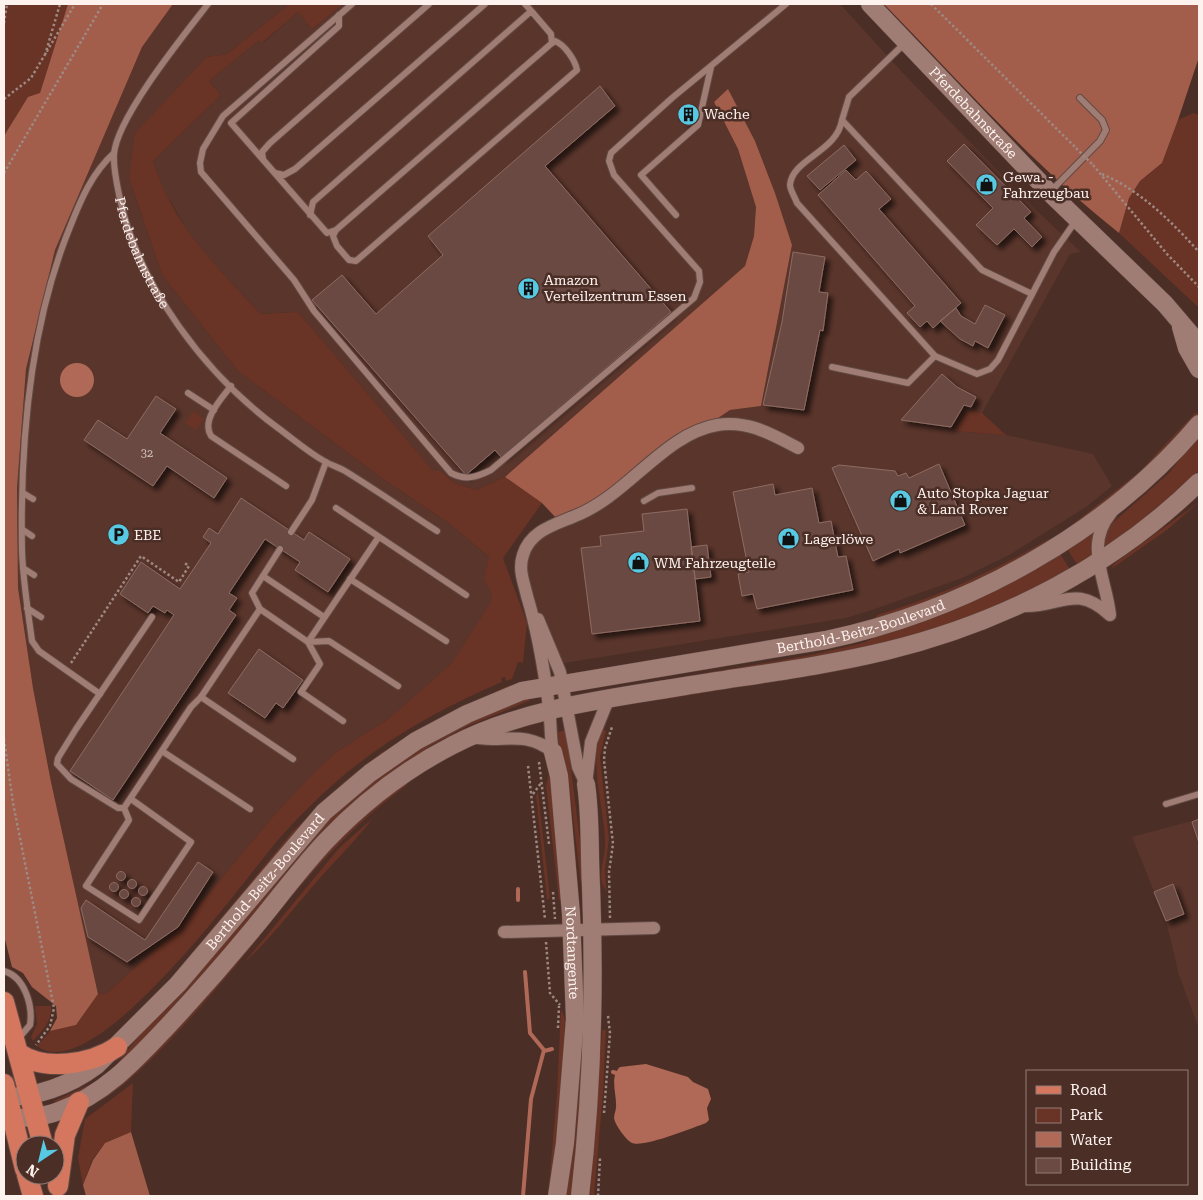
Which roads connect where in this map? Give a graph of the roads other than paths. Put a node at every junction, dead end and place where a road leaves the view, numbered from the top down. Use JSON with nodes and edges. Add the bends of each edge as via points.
{"nodes":[{"id":1,"x":208,"y":4,"type":"edge"},
{"id":2,"x":352,"y":4,"type":"edge"},
{"id":3,"x":430,"y":4,"type":"edge"},
{"id":4,"x":485,"y":4,"type":"edge"},
{"id":5,"x":525,"y":4,"type":"edge"},
{"id":6,"x":786,"y":4,"type":"edge"},
{"id":7,"x":870,"y":4,"type":"edge"},
{"id":8,"x":533,"y":14,"type":"junction"},
{"id":9,"x":339,"y":15,"type":"junction"},
{"id":10,"x":552,"y":43,"type":"junction"},
{"id":11,"x":905,"y":43,"type":"junction"},
{"id":12,"x":710,"y":67,"type":"junction"},
{"id":13,"x":1080,"y":98,"type":"dead end"},
{"id":14,"x":842,"y":120,"type":"junction"},
{"id":15,"x":114,"y":153,"type":"junction"},
{"id":16,"x":263,"y":159,"type":"junction"},
{"id":17,"x":274,"y":172,"type":"junction"},
{"id":18,"x":1050,"y":193,"type":"junction"},
{"id":19,"x":310,"y":215,"type":"junction"},
{"id":20,"x":676,"y":215,"type":"dead end"},
{"id":21,"x":1078,"y":218,"type":"junction"},
{"id":22,"x":336,"y":230,"type":"junction"},
{"id":23,"x":1032,"y":294,"type":"junction"},
{"id":24,"x":1165,"y":304,"type":"junction"},
{"id":25,"x":1180,"y":322,"type":"junction"},
{"id":26,"x":1199,"y":329,"type":"edge"},
{"id":27,"x":1199,"y":344,"type":"edge"},
{"id":28,"x":935,"y":356,"type":"junction"},
{"id":29,"x":832,"y":367,"type":"dead end"},
{"id":30,"x":1199,"y":369,"type":"edge"},
{"id":31,"x":231,"y":386,"type":"junction"},
{"id":32,"x":188,"y":392,"type":"dead end"},
{"id":33,"x":214,"y":410,"type":"junction"},
{"id":34,"x":28,"y":421,"type":"junction"},
{"id":35,"x":1199,"y":424,"type":"edge"},
{"id":36,"x":36,"y":426,"type":"dead end"},
{"id":37,"x":798,"y":448,"type":"dead end"},
{"id":38,"x":25,"y":456,"type":"junction"},
{"id":39,"x":32,"y":460,"type":"dead end"},
{"id":40,"x":326,"y":462,"type":"junction"},
{"id":41,"x":286,"y":486,"type":"dead end"},
{"id":42,"x":1196,"y":487,"type":"edge"},
{"id":43,"x":692,"y":488,"type":"dead end"},
{"id":44,"x":23,"y":493,"type":"junction"},
{"id":45,"x":1129,"y":493,"type":"junction"},
{"id":46,"x":33,"y":499,"type":"dead end"},
{"id":47,"x":644,"y":501,"type":"dead end"},
{"id":48,"x":336,"y":508,"type":"dead end"},
{"id":49,"x":23,"y":530,"type":"junction"},
{"id":50,"x":437,"y":531,"type":"dead end"},
{"id":51,"x":291,"y":532,"type":"dead end"},
{"id":52,"x":32,"y":536,"type":"dead end"},
{"id":53,"x":378,"y":538,"type":"junction"},
{"id":54,"x":280,"y":549,"type":"dead end"},
{"id":55,"x":1100,"y":561,"type":"junction"},
{"id":56,"x":23,"y":568,"type":"junction"},
{"id":57,"x":34,"y":575,"type":"dead end"},
{"id":58,"x":262,"y":576,"type":"junction"},
{"id":59,"x":350,"y":579,"type":"junction"},
{"id":60,"x":466,"y":595,"type":"dead end"},
{"id":61,"x":28,"y":608,"type":"junction"},
{"id":62,"x":1010,"y":608,"type":"junction"},
{"id":63,"x":260,"y":609,"type":"junction"},
{"id":64,"x":41,"y":617,"type":"dead end"},
{"id":65,"x":324,"y":617,"type":"junction"},
{"id":66,"x":152,"y":618,"type":"dead end"},
{"id":67,"x":446,"y":641,"type":"dead end"},
{"id":68,"x":308,"y":642,"type":"junction"},
{"id":69,"x":555,"y":684,"type":"junction"},
{"id":70,"x":398,"y":686,"type":"dead end"},
{"id":71,"x":100,"y":694,"type":"junction"},
{"id":72,"x":201,"y":697,"type":"junction"},
{"id":73,"x":608,"y":700,"type":"junction"},
{"id":74,"x":568,"y":707,"type":"junction"},
{"id":75,"x":549,"y":711,"type":"junction"},
{"id":76,"x":343,"y":720,"type":"dead end"},
{"id":77,"x":464,"y":740,"type":"junction"},
{"id":78,"x":162,"y":750,"type":"junction"},
{"id":79,"x":546,"y":754,"type":"junction"},
{"id":80,"x":293,"y":759,"type":"dead end"},
{"id":81,"x":586,"y":784,"type":"junction"},
{"id":82,"x":1199,"y":794,"type":"edge"},
{"id":83,"x":131,"y":799,"type":"junction"},
{"id":84,"x":1166,"y":804,"type":"dead end"},
{"id":85,"x":124,"y":808,"type":"junction"},
{"id":86,"x":250,"y":809,"type":"dead end"},
{"id":87,"x":654,"y":928,"type":"dead end"},
{"id":88,"x":593,"y":930,"type":"junction"},
{"id":89,"x":558,"y":931,"type":"junction"},
{"id":90,"x":504,"y":932,"type":"dead end"},
{"id":91,"x":4,"y":971,"type":"edge"},
{"id":92,"x":4,"y":1002,"type":"edge"},
{"id":93,"x":117,"y":1046,"type":"junction"},
{"id":94,"x":22,"y":1047,"type":"junction"},
{"id":95,"x":5,"y":1093,"type":"edge"},
{"id":96,"x":30,"y":1095,"type":"junction"},
{"id":97,"x":79,"y":1102,"type":"junction"},
{"id":98,"x":36,"y":1117,"type":"junction"},
{"id":99,"x":8,"y":1118,"type":"edge"},
{"id":100,"x":41,"y":1135,"type":"edge"},
{"id":101,"x":15,"y":1139,"type":"edge"},
{"id":102,"x":4,"y":1147,"type":"edge"},
{"id":103,"x":15,"y":1159,"type":"edge"},
{"id":104,"x":58,"y":1186,"type":"edge"},
{"id":105,"x":557,"y":1196,"type":"edge"},
{"id":106,"x":580,"y":1196,"type":"edge"}],
"edges":[{"from":1,"to":15,"type":"lane","name":"Pferdebahnstraße","via":[[128,116]]},
{"from":2,"to":9,"type":"lane"},
{"from":3,"to":16,"type":"lane","via":[[270,143],[262,152]]},
{"from":4,"to":17,"type":"lane","via":[[295,169],[284,175]]},
{"from":5,"to":8,"type":"lane"},
{"from":6,"to":12,"type":"lane"},
{"from":7,"to":11,"type":"main road","name":"Pferdebahnstraße"},
{"from":8,"to":10,"type":"lane","via":[[551,34]]},
{"from":8,"to":19,"type":"lane","via":[[529,13],[313,202]]},
{"from":9,"to":12,"type":"lane","via":[[223,116],[203,149],[202,172],[294,280],[314,311],[451,474],[458,477],[473,478],[491,470],[694,298],[700,282],[699,271],[621,184],[609,161],[616,146]]},
{"from":9,"to":16,"type":"lane","via":[[339,26],[231,123]]},
{"from":10,"to":22,"type":"lane"},
{"from":10,"to":22,"type":"lane","via":[[560,43],[577,70],[545,100],[356,261],[349,260],[337,246],[333,236]]},
{"from":11,"to":14,"type":"lane","via":[[849,97]]},
{"from":11,"to":18,"type":"main road","name":"Pferdebahnstraße"},
{"from":12,"to":20,"type":"lane","via":[[698,125],[640,175]]},
{"from":13,"to":18,"type":"lane","via":[[1102,120],[1106,130],[1100,141]]},
{"from":14,"to":23,"type":"lane","via":[[982,270]]},
{"from":14,"to":28,"type":"lane","via":[[841,130],[835,139],[793,174],[790,186],[797,202]]},
{"from":15,"to":31,"type":"lane","name":"Pferdebahnstraße","via":[[117,188],[133,248],[172,316]]},
{"from":15,"to":34,"type":"lane","via":[[99,166],[81,199],[63,244],[40,330]]},
{"from":16,"to":17,"type":"lane"},
{"from":17,"to":19,"type":"lane"},
{"from":18,"to":21,"type":"main road","name":"Pferdebahnstraße"},
{"from":19,"to":22,"type":"lane","via":[[324,232]]},
{"from":21,"to":23,"type":"lane","via":[[1054,252]]},
{"from":21,"to":24,"type":"main road","name":"Pferdebahnstraße"},
{"from":23,"to":28,"type":"lane","via":[[998,360],[990,369],[977,374]]},
{"from":24,"to":25,"type":"main road","name":"Pferdebahnstraße"},
{"from":24,"to":26,"type":"main road","name":"Pferdebahnstraße"},
{"from":25,"to":27,"type":"main road","name":"Pferdebahnstraße"},
{"from":25,"to":30,"type":"main road","name":"Pferdebahnstraße","via":[[1187,348]]},
{"from":28,"to":29,"type":"lane","via":[[908,383]]},
{"from":31,"to":33,"type":"lane"},
{"from":31,"to":40,"type":"lane","name":"Pferdebahnstraße","via":[[277,427]]},
{"from":32,"to":33,"type":"lane"},
{"from":33,"to":41,"type":"lane","via":[[208,423],[211,436]]},
{"from":34,"to":36,"type":"lane"},
{"from":34,"to":38,"type":"lane"},
{"from":35,"to":45,"type":"main road","name":"Berthold-Beitz-Boulevard","via":[[1160,466]]},
{"from":37,"to":69,"type":"street","via":[[762,429],[737,424],[710,427],[684,437],[602,502],[533,537],[524,550],[521,565],[528,596],[554,653]]},
{"from":38,"to":39,"type":"lane"},
{"from":38,"to":44,"type":"lane"},
{"from":40,"to":50,"type":"lane","name":"Pferdebahnstraße"},
{"from":40,"to":51,"type":"lane","via":[[312,500]]},
{"from":42,"to":55,"type":"main road","name":"Berthold-Beitz-Boulevard","via":[[1154,523]]},
{"from":43,"to":47,"type":"lane","via":[[658,493]]},
{"from":44,"to":46,"type":"lane"},
{"from":44,"to":49,"type":"lane"},
{"from":45,"to":55,"type":"street","name":"Berthold-Beitz-Boulevard","via":[[1107,517],[1100,530],[1096,544]]},
{"from":45,"to":69,"type":"main road","name":"Berthold-Beitz-Boulevard","via":[[1079,531],[1019,567],[953,599],[876,628],[757,653]]},
{"from":48,"to":53,"type":"lane"},
{"from":49,"to":52,"type":"lane"},
{"from":49,"to":56,"type":"lane"},
{"from":53,"to":59,"type":"lane"},
{"from":53,"to":60,"type":"lane"},
{"from":54,"to":58,"type":"lane"},
{"from":55,"to":62,"type":"main road","name":"Berthold-Beitz-Boulevard"},
{"from":55,"to":62,"type":"street","via":[[1110,615],[1090,601],[1069,597]]},
{"from":56,"to":57,"type":"lane"},
{"from":56,"to":61,"type":"lane"},
{"from":58,"to":63,"type":"lane","via":[[252,593]]},
{"from":58,"to":65,"type":"lane"},
{"from":59,"to":65,"type":"lane"},
{"from":59,"to":67,"type":"lane"},
{"from":61,"to":64,"type":"lane"},
{"from":61,"to":71,"type":"lane","via":[[34,645]]},
{"from":62,"to":73,"type":"main road","name":"Berthold-Beitz-Boulevard","via":[[934,637],[858,657]]},
{"from":63,"to":68,"type":"lane"},
{"from":63,"to":72,"type":"lane"},
{"from":65,"to":68,"type":"lane"},
{"from":66,"to":71,"type":"lane"},
{"from":68,"to":70,"type":"lane","via":[[329,641]]},
{"from":68,"to":76,"type":"lane","via":[[320,664],[301,692]]},
{"from":69,"to":74,"type":"street"},
{"from":69,"to":75,"type":"street"},
{"from":69,"to":93,"type":"main road","name":"Berthold-Beitz-Boulevard","via":[[511,694],[430,733],[343,794],[297,842],[197,963]]},
{"from":71,"to":85,"type":"lane","via":[[71,736],[57,764],[71,779],[111,806]]},
{"from":72,"to":78,"type":"lane"},
{"from":72,"to":80,"type":"lane"},
{"from":73,"to":74,"type":"main road","name":"Berthold-Beitz-Boulevard"},
{"from":73,"to":81,"type":"street","name":"Nordtangente","via":[[591,742]]},
{"from":74,"to":75,"type":"main road","name":"Berthold-Beitz-Boulevard"},
{"from":74,"to":81,"type":"street","name":"Nordtangente","via":[[578,767]]},
{"from":75,"to":77,"type":"main road","name":"Berthold-Beitz-Boulevard","via":[[510,721]]},
{"from":75,"to":79,"type":"street","name":"Nordtangente"},
{"from":77,"to":79,"type":"street","via":[[525,739],[542,744]]},
{"from":77,"to":97,"type":"main road","name":"Berthold-Beitz-Boulevard","via":[[401,777],[340,827],[161,1033],[116,1078]]},
{"from":78,"to":83,"type":"lane"},
{"from":78,"to":86,"type":"lane"},
{"from":79,"to":89,"type":"main road","name":"Nordtangente","via":[[559,776]]},
{"from":81,"to":88,"type":"main road","name":"Nordtangente"},
{"from":82,"to":84,"type":"lane"},
{"from":83,"to":85,"type":"lane"},
{"from":83,"to":85,"type":"lane","via":[[191,842],[139,920],[86,886],[129,820]]},
{"from":87,"to":88,"type":"street"},
{"from":88,"to":89,"type":"street"},
{"from":88,"to":106,"type":"main road","name":"Nordtangente","via":[[592,1052]]},
{"from":89,"to":90,"type":"street"},
{"from":89,"to":105,"type":"main road","name":"Nordtangente","via":[[574,1039]]},
{"from":91,"to":94,"type":"lane","via":[[21,983],[31,1014]]},
{"from":92,"to":94,"type":"main road"},
{"from":93,"to":94,"type":"main road","via":[[100,1055],[64,1064],[38,1062]]},
{"from":93,"to":96,"type":"main road","name":"Berthold-Beitz-Boulevard","via":[[81,1076]]},
{"from":94,"to":96,"type":"main road"},
{"from":95,"to":96,"type":"main road","name":"Berthold-Beitz-Boulevard"},
{"from":95,"to":99,"type":"main road"},
{"from":96,"to":98,"type":"main road"},
{"from":97,"to":98,"type":"main road","name":"Berthold-Beitz-Boulevard"},
{"from":97,"to":104,"type":"main road","via":[[65,1135]]},
{"from":98,"to":99,"type":"main road","name":"Berthold-Beitz-Boulevard"},
{"from":98,"to":100,"type":"main road"},
{"from":99,"to":101,"type":"main road"},
{"from":102,"to":103,"type":"main road"}]}
